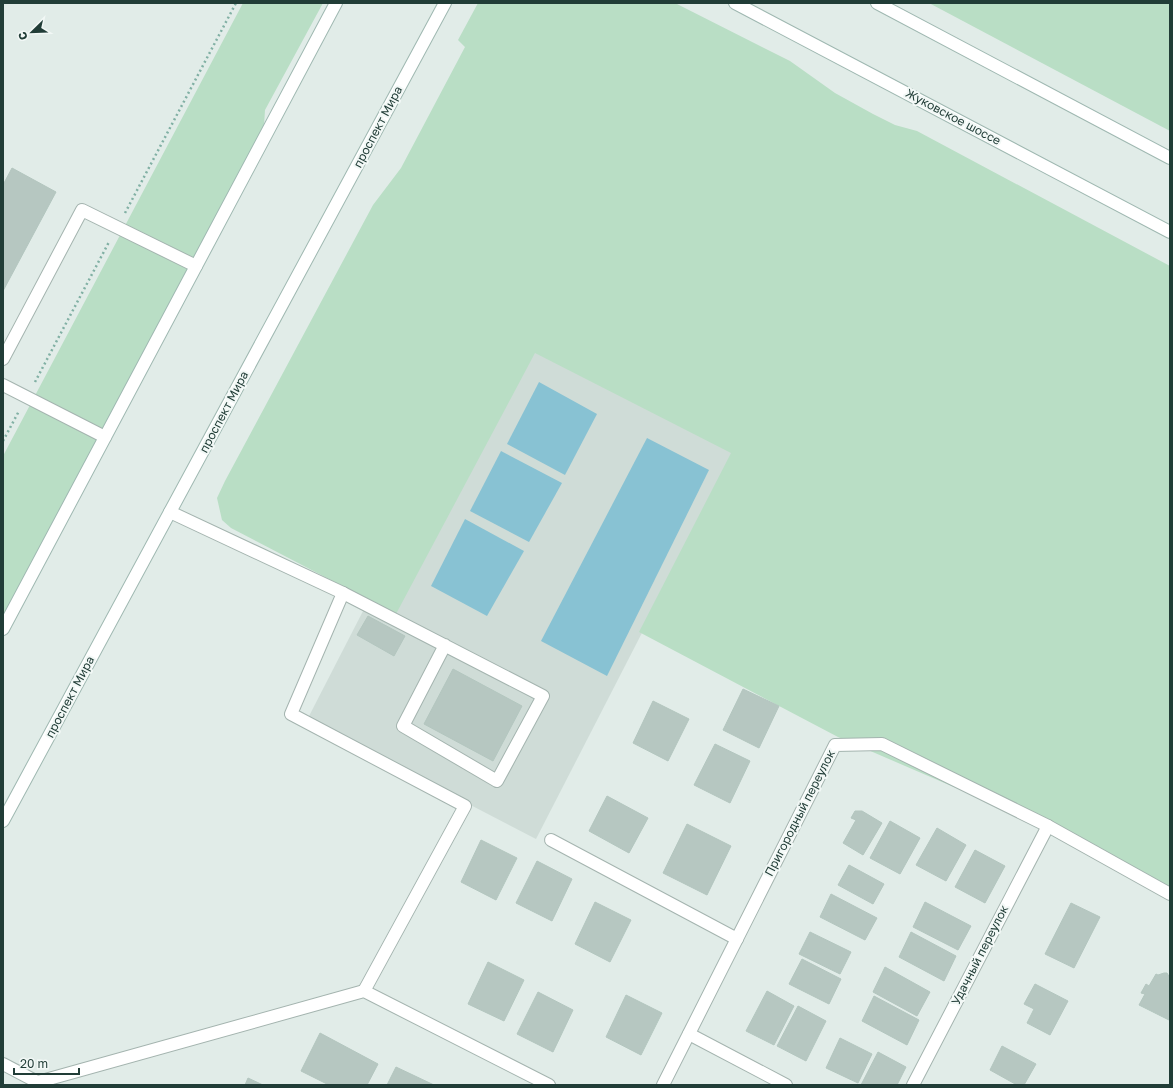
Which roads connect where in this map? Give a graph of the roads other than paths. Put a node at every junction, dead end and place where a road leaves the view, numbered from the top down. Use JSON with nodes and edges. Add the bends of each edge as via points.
{"nodes":[{"id":1,"x":336,"y":3,"type":"edge"},
{"id":2,"x":445,"y":3,"type":"edge"},
{"id":3,"x":735,"y":3,"type":"edge"},
{"id":4,"x":877,"y":3,"type":"edge"},
{"id":5,"x":1170,"y":158,"type":"edge"},
{"id":6,"x":1170,"y":232,"type":"edge"},
{"id":7,"x":196,"y":266,"type":"junction"},
{"id":8,"x":3,"y":359,"type":"edge"},
{"id":9,"x":3,"y":385,"type":"edge"},
{"id":10,"x":105,"y":437,"type":"junction"},
{"id":11,"x":170,"y":512,"type":"junction"},
{"id":12,"x":342,"y":593,"type":"junction"},
{"id":13,"x":3,"y":629,"type":"edge"},
{"id":14,"x":445,"y":645,"type":"junction"},
{"id":15,"x":3,"y":821,"type":"edge"},
{"id":16,"x":1048,"y":826,"type":"junction"},
{"id":17,"x":551,"y":840,"type":"dead end"},
{"id":18,"x":1170,"y":894,"type":"edge"},
{"id":19,"x":736,"y":939,"type":"junction"},
{"id":20,"x":364,"y":991,"type":"junction"},
{"id":21,"x":689,"y":1034,"type":"junction"},
{"id":22,"x":3,"y":1064,"type":"edge"},
{"id":23,"x":41,"y":1084,"type":"edge"},
{"id":24,"x":549,"y":1085,"type":"edge"},
{"id":25,"x":663,"y":1085,"type":"edge"},
{"id":26,"x":786,"y":1085,"type":"edge"},
{"id":27,"x":913,"y":1085,"type":"edge"}],
"edges":[{"from":1,"to":7,"type":"main road"},
{"from":2,"to":11,"type":"main road","name":"проспект Мира"},
{"from":3,"to":6,"type":"main road","name":"Жуковское шоссе"},
{"from":4,"to":5,"type":"main road"},
{"from":7,"to":8,"type":"main road","via":[[82,210]]},
{"from":7,"to":10,"type":"main road"},
{"from":9,"to":10,"type":"main road"},
{"from":10,"to":13,"type":"main road"},
{"from":11,"to":12,"type":"main road"},
{"from":11,"to":15,"type":"main road","name":"проспект Мира"},
{"from":12,"to":14,"type":"main road"},
{"from":12,"to":20,"type":"main road","via":[[291,714],[465,806]]},
{"from":14,"to":14,"type":"main road","via":[[403,726],[497,781],[543,696]]},
{"from":16,"to":18,"type":"main road","name":"Пригородный переулок"},
{"from":16,"to":19,"type":"main road","name":"Пригородный переулок","via":[[882,744],[835,745]]},
{"from":16,"to":27,"type":"main road","name":"Удачный переулок"},
{"from":17,"to":19,"type":"main road"},
{"from":19,"to":21,"type":"main road","name":"Пригородный переулок"},
{"from":20,"to":23,"type":"main road"},
{"from":20,"to":24,"type":"main road"},
{"from":21,"to":25,"type":"main road","name":"Пригородный переулок"},
{"from":21,"to":26,"type":"main road"},
{"from":22,"to":23,"type":"main road"}]}
